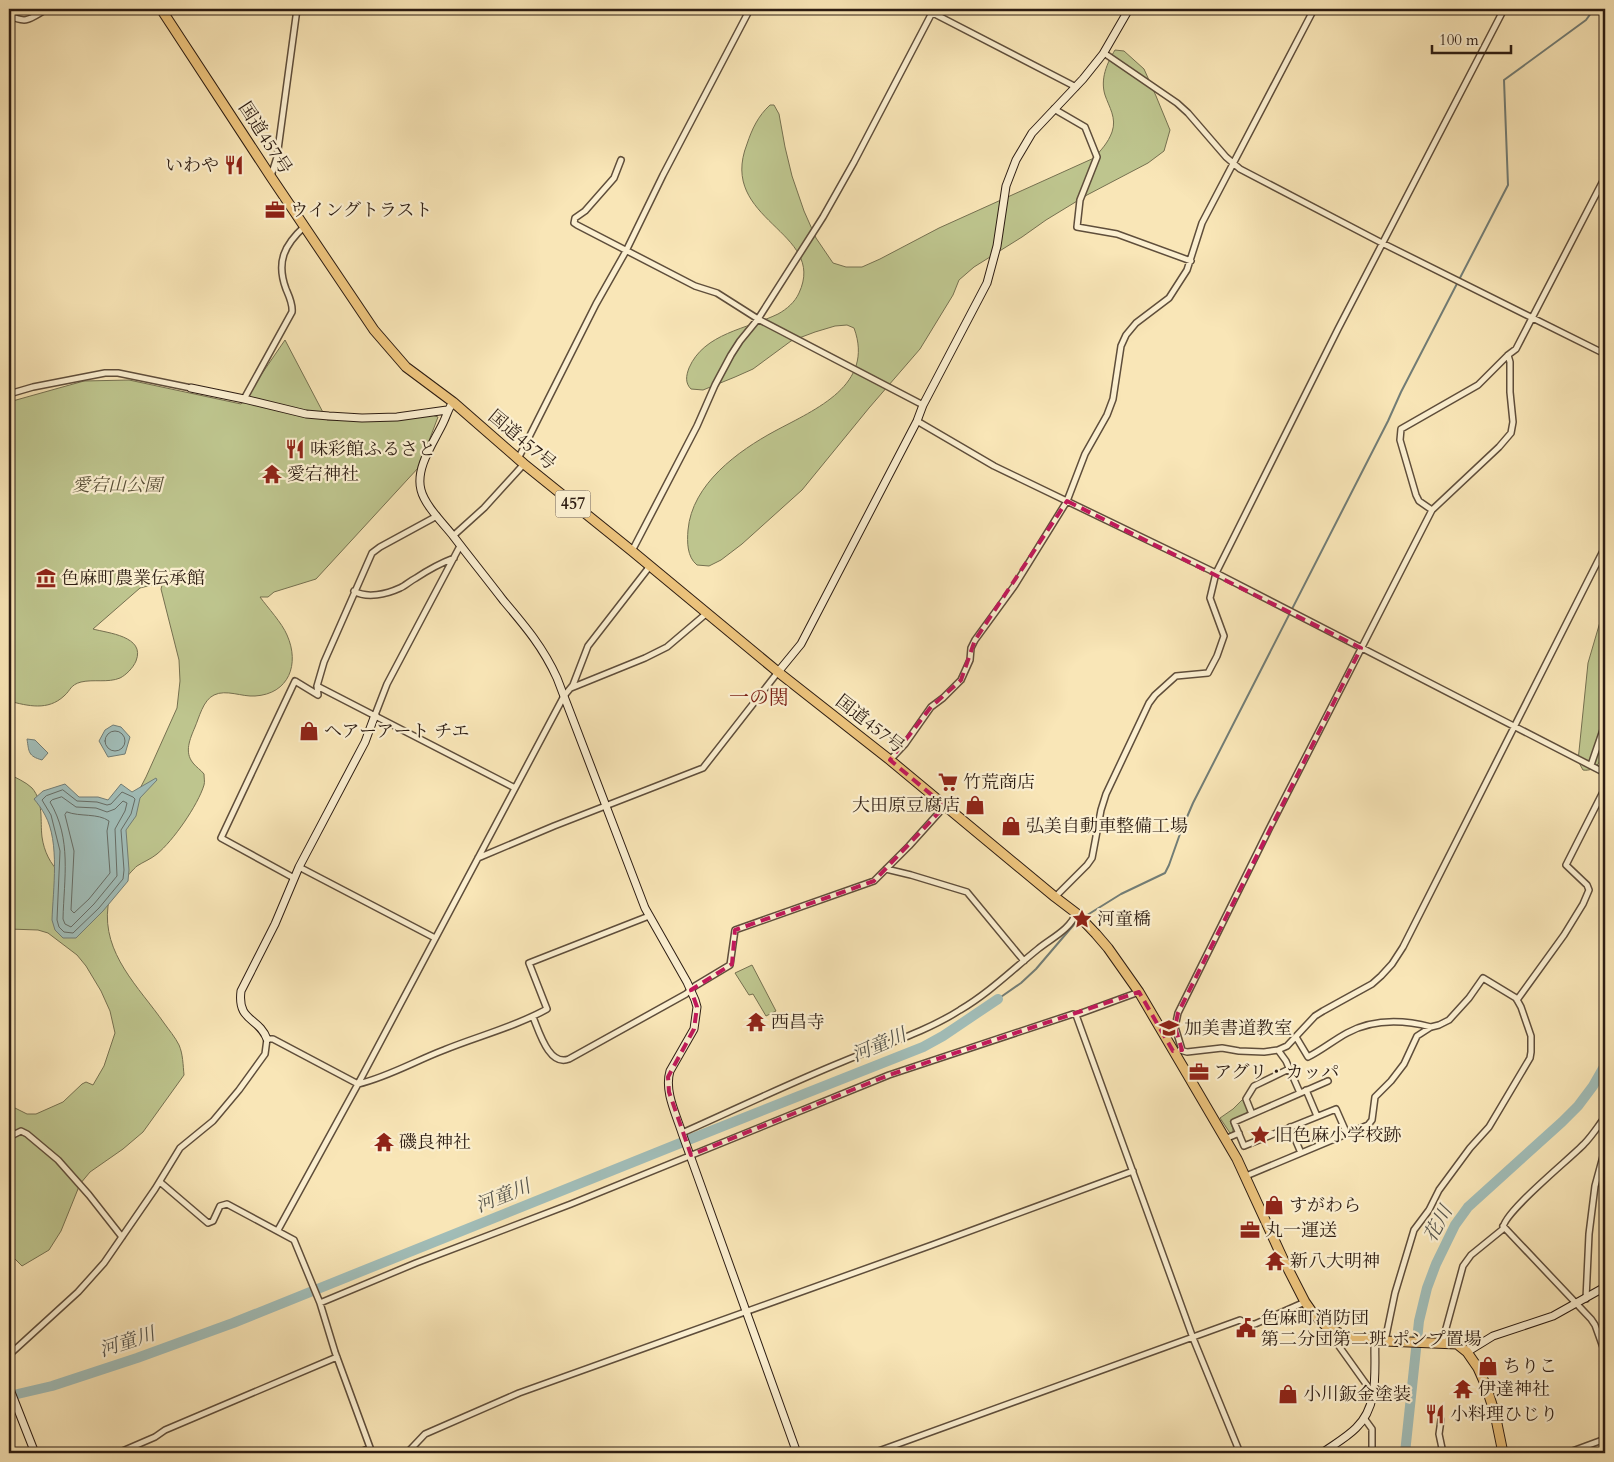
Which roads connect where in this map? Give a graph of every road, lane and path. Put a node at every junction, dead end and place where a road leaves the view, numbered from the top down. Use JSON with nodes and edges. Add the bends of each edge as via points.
{"nodes":[{"id":1,"x":47,"y":9,"type":"edge"},
{"id":2,"x":161,"y":9,"type":"edge"},
{"id":3,"x":297,"y":9,"type":"edge"},
{"id":4,"x":750,"y":9,"type":"edge"},
{"id":5,"x":925,"y":9,"type":"edge"},
{"id":6,"x":1129,"y":9,"type":"edge"},
{"id":7,"x":1314,"y":9,"type":"edge"},
{"id":8,"x":1504,"y":9,"type":"edge"},
{"id":9,"x":933,"y":10,"type":"edge"},
{"id":10,"x":9,"y":15,"type":"edge"},
{"id":11,"x":1104,"y":53,"type":"junction"},
{"id":12,"x":1076,"y":87,"type":"junction"},
{"id":13,"x":1054,"y":109,"type":"junction"},
{"id":14,"x":621,"y":160,"type":"dead end"},
{"id":15,"x":1233,"y":164,"type":"junction"},
{"id":16,"x":271,"y":177,"type":"junction"},
{"id":17,"x":1605,"y":177,"type":"edge"},
{"id":18,"x":305,"y":226,"type":"junction"},
{"id":19,"x":1382,"y":243,"type":"junction"},
{"id":20,"x":626,"y":251,"type":"junction"},
{"id":21,"x":1191,"y":261,"type":"junction"},
{"id":22,"x":1533,"y":318,"type":"junction"},
{"id":23,"x":758,"y":319,"type":"junction"},
{"id":24,"x":1605,"y":354,"type":"edge"},
{"id":25,"x":1508,"y":355,"type":"junction"},
{"id":26,"x":191,"y":388,"type":"joint"},
{"id":27,"x":9,"y":394,"type":"edge"},
{"id":28,"x":244,"y":398,"type":"junction"},
{"id":29,"x":923,"y":405,"type":"junction"},
{"id":30,"x":450,"y":406,"type":"junction"},
{"id":31,"x":917,"y":421,"type":"junction"},
{"id":32,"x":521,"y":462,"type":"junction"},
{"id":33,"x":1067,"y":500,"type":"junction"},
{"id":34,"x":1432,"y":510,"type":"junction"},
{"id":35,"x":437,"y":516,"type":"junction"},
{"id":36,"x":453,"y":536,"type":"junction"},
{"id":37,"x":460,"y":546,"type":"junction"},
{"id":38,"x":1605,"y":547,"type":"edge"},
{"id":39,"x":632,"y":551,"type":"junction"},
{"id":40,"x":455,"y":558,"type":"junction"},
{"id":41,"x":650,"y":566,"type":"junction"},
{"id":42,"x":1216,"y":572,"type":"junction"},
{"id":43,"x":354,"y":592,"type":"junction"},
{"id":44,"x":707,"y":614,"type":"junction"},
{"id":45,"x":1361,"y":648,"type":"junction"},
{"id":46,"x":778,"y":672,"type":"junction"},
{"id":47,"x":318,"y":686,"type":"junction"},
{"id":48,"x":569,"y":688,"type":"junction"},
{"id":49,"x":564,"y":696,"type":"junction"},
{"id":50,"x":374,"y":715,"type":"junction"},
{"id":51,"x":1605,"y":724,"type":"edge"},
{"id":52,"x":1514,"y":726,"type":"junction"},
{"id":53,"x":890,"y":760,"type":"junction"},
{"id":54,"x":1591,"y":765,"type":"junction"},
{"id":55,"x":1605,"y":773,"type":"edge"},
{"id":56,"x":515,"y":788,"type":"junction"},
{"id":57,"x":1605,"y":788,"type":"edge"},
{"id":58,"x":945,"y":806,"type":"junction"},
{"id":59,"x":605,"y":807,"type":"junction"},
{"id":60,"x":478,"y":858,"type":"junction"},
{"id":61,"x":299,"y":867,"type":"junction"},
{"id":62,"x":886,"y":869,"type":"junction"},
{"id":63,"x":294,"y":878,"type":"junction"},
{"id":64,"x":1055,"y":897,"type":"junction"},
{"id":65,"x":1077,"y":914,"type":"junction"},
{"id":66,"x":649,"y":916,"type":"junction"},
{"id":67,"x":435,"y":938,"type":"junction"},
{"id":68,"x":1024,"y":961,"type":"junction"},
{"id":69,"x":691,"y":990,"type":"junction"},
{"id":70,"x":1139,"y":992,"type":"junction"},
{"id":71,"x":1517,"y":1000,"type":"junction"},
{"id":72,"x":1076,"y":1015,"type":"junction"},
{"id":73,"x":533,"y":1017,"type":"junction"},
{"id":74,"x":1431,"y":1027,"type":"junction"},
{"id":75,"x":1296,"y":1037,"type":"junction"},
{"id":76,"x":267,"y":1039,"type":"junction"},
{"id":77,"x":1178,"y":1050,"type":"junction"},
{"id":78,"x":1278,"y":1050,"type":"junction"},
{"id":79,"x":1289,"y":1068,"type":"junction"},
{"id":80,"x":1328,"y":1081,"type":"dead end"},
{"id":81,"x":358,"y":1084,"type":"junction"},
{"id":82,"x":1306,"y":1090,"type":"junction"},
{"id":83,"x":1300,"y":1093,"type":"junction"},
{"id":84,"x":1252,"y":1114,"type":"junction"},
{"id":85,"x":1317,"y":1116,"type":"junction"},
{"id":86,"x":1605,"y":1117,"type":"edge"},
{"id":87,"x":1290,"y":1127,"type":"junction"},
{"id":88,"x":1239,"y":1133,"type":"junction"},
{"id":89,"x":1347,"y":1134,"type":"junction"},
{"id":90,"x":683,"y":1135,"type":"junction"},
{"id":91,"x":9,"y":1137,"type":"edge"},
{"id":92,"x":1225,"y":1139,"type":"junction"},
{"id":93,"x":1605,"y":1149,"type":"edge"},
{"id":94,"x":1301,"y":1153,"type":"junction"},
{"id":95,"x":691,"y":1154,"type":"junction"},
{"id":96,"x":1133,"y":1171,"type":"junction"},
{"id":97,"x":1246,"y":1176,"type":"junction"},
{"id":98,"x":160,"y":1182,"type":"junction"},
{"id":99,"x":1502,"y":1225,"type":"junction"},
{"id":100,"x":278,"y":1230,"type":"junction"},
{"id":101,"x":122,"y":1237,"type":"junction"},
{"id":102,"x":1605,"y":1287,"type":"edge"},
{"id":103,"x":1586,"y":1299,"type":"junction"},
{"id":104,"x":319,"y":1302,"type":"junction"},
{"id":105,"x":1304,"y":1302,"type":"junction"},
{"id":106,"x":1578,"y":1304,"type":"junction"},
{"id":107,"x":746,"y":1311,"type":"junction"},
{"id":108,"x":1329,"y":1330,"type":"junction"},
{"id":109,"x":1193,"y":1338,"type":"junction"},
{"id":110,"x":1375,"y":1340,"type":"junction"},
{"id":111,"x":1385,"y":1341,"type":"junction"},
{"id":112,"x":1442,"y":1343,"type":"junction"},
{"id":113,"x":1467,"y":1352,"type":"junction"},
{"id":114,"x":1605,"y":1354,"type":"edge"},
{"id":115,"x":9,"y":1355,"type":"edge"},
{"id":116,"x":337,"y":1357,"type":"junction"},
{"id":117,"x":9,"y":1387,"type":"edge"},
{"id":118,"x":1374,"y":1393,"type":"junction"},
{"id":119,"x":1364,"y":1418,"type":"junction"},
{"id":120,"x":1441,"y":1420,"type":"dead end"},
{"id":121,"x":1605,"y":1439,"type":"edge"},
{"id":122,"x":134,"y":1450,"type":"edge"},
{"id":123,"x":371,"y":1451,"type":"edge"},
{"id":124,"x":35,"y":1453,"type":"edge"},
{"id":125,"x":118,"y":1453,"type":"edge"},
{"id":126,"x":358,"y":1453,"type":"edge"},
{"id":127,"x":407,"y":1453,"type":"edge"},
{"id":128,"x":797,"y":1453,"type":"edge"},
{"id":129,"x":873,"y":1453,"type":"edge"},
{"id":130,"x":1240,"y":1453,"type":"edge"},
{"id":131,"x":1322,"y":1453,"type":"edge"},
{"id":132,"x":1372,"y":1453,"type":"edge"},
{"id":133,"x":1443,"y":1453,"type":"edge"},
{"id":134,"x":1503,"y":1453,"type":"edge"},
{"id":135,"x":1567,"y":1453,"type":"edge"}],
"edges":[{"from":1,"to":10,"type":"street","via":[[26,20]]},
{"from":2,"to":16,"type":"highway","name":"国道457号","number":"457"},
{"from":3,"to":16,"type":"street","via":[[277,157]]},
{"from":4,"to":20,"type":"street"},
{"from":5,"to":9,"type":"street"},
{"from":6,"to":11,"type":"street"},
{"from":7,"to":15,"type":"street"},
{"from":8,"to":19,"type":"street"},
{"from":9,"to":12,"type":"street"},
{"from":9,"to":23,"type":"street","via":[[823,217]]},
{"from":11,"to":12,"type":"street"},
{"from":11,"to":15,"type":"street","via":[[1183,108]]},
{"from":12,"to":13,"type":"street"},
{"from":13,"to":21,"type":"street","via":[[1085,126],[1097,157],[1080,200],[1077,227],[1118,234]]},
{"from":13,"to":29,"type":"street","via":[[1032,133],[1016,160],[1006,186],[988,283]]},
{"from":14,"to":20,"type":"street","via":[[614,178],[574,222]]},
{"from":15,"to":19,"type":"street"},
{"from":15,"to":21,"type":"street","via":[[1198,231]]},
{"from":16,"to":18,"type":"highway","name":"国道457号","number":"457"},
{"from":17,"to":22,"type":"street"},
{"from":18,"to":28,"type":"street","via":[[292,237],[281,266],[292,312]]},
{"from":18,"to":30,"type":"highway","name":"国道457号","number":"457","via":[[374,330],[406,367]]},
{"from":19,"to":22,"type":"street"},
{"from":19,"to":42,"type":"street"},
{"from":20,"to":23,"type":"street","via":[[717,293]]},
{"from":20,"to":32,"type":"street","via":[[596,304]]},
{"from":21,"to":33,"type":"street","via":[[1170,298],[1136,322],[1126,335],[1121,346],[1113,399],[1085,454]]},
{"from":22,"to":24,"type":"street"},
{"from":22,"to":25,"type":"street","via":[[1519,345]]},
{"from":23,"to":29,"type":"street"},
{"from":23,"to":39,"type":"street","via":[[731,355]]},
{"from":25,"to":34,"type":"street","via":[[1511,433]]},
{"from":25,"to":34,"type":"street","via":[[1478,385],[1401,429],[1400,440],[1416,495]]},
{"from":26,"to":27,"type":"street","via":[[111,373]]},
{"from":26,"to":28,"type":"street"},
{"from":28,"to":30,"type":"street","via":[[306,414],[362,418],[397,417]]},
{"from":29,"to":31,"type":"street"},
{"from":30,"to":32,"type":"highway","name":"国道457号","number":"457"},
{"from":30,"to":35,"type":"street","via":[[426,458],[420,481],[421,491]]},
{"from":31,"to":33,"type":"street","via":[[994,466]]},
{"from":31,"to":46,"type":"street","via":[[801,644]]},
{"from":32,"to":36,"type":"street","via":[[495,496]]},
{"from":32,"to":39,"type":"highway","name":"国道457号","number":"457"},
{"from":33,"to":42,"type":"street"},
{"from":33,"to":53,"type":"street","via":[[1015,585],[975,640],[960,680],[932,708]]},
{"from":34,"to":45,"type":"street"},
{"from":35,"to":36,"type":"street"},
{"from":35,"to":43,"type":"street","via":[[372,553]]},
{"from":36,"to":37,"type":"street"},
{"from":37,"to":40,"type":"street"},
{"from":37,"to":49,"type":"street","via":[[542,648]]},
{"from":38,"to":52,"type":"street"},
{"from":39,"to":41,"type":"highway","name":"国道457号","number":"457"},
{"from":40,"to":43,"type":"street","via":[[401,588],[375,595]]},
{"from":40,"to":50,"type":"street","via":[[387,684]]},
{"from":41,"to":44,"type":"highway","name":"国道457号","number":"457"},
{"from":41,"to":48,"type":"street","via":[[588,646]]},
{"from":42,"to":45,"type":"street"},
{"from":42,"to":64,"type":"street","via":[[1210,598],[1224,636],[1217,656],[1208,673],[1176,676],[1149,703],[1106,794],[1092,858]]},
{"from":43,"to":47,"type":"street","via":[[324,662]]},
{"from":44,"to":46,"type":"highway","name":"国道457号","number":"457"},
{"from":44,"to":48,"type":"street","via":[[667,647]]},
{"from":45,"to":52,"type":"street"},
{"from":45,"to":77,"type":"street","via":[[1178,1013],[1175,1027]]},
{"from":46,"to":53,"type":"highway","name":"国道457号","number":"457"},
{"from":46,"to":59,"type":"street","via":[[703,768]]},
{"from":47,"to":50,"type":"street"},
{"from":47,"to":63,"type":"street","via":[[318,695],[295,681],[221,838]]},
{"from":48,"to":49,"type":"street"},
{"from":49,"to":56,"type":"street"},
{"from":49,"to":59,"type":"street"},
{"from":50,"to":56,"type":"street"},
{"from":50,"to":61,"type":"street","via":[[365,742]]},
{"from":51,"to":54,"type":"street"},
{"from":52,"to":54,"type":"street"},
{"from":52,"to":75,"type":"street","via":[[1397,957],[1372,984],[1323,1011]]},
{"from":53,"to":58,"type":"highway","name":"国道457号","number":"457"},
{"from":54,"to":55,"type":"street"},
{"from":56,"to":60,"type":"street"},
{"from":57,"to":71,"type":"street","via":[[1566,865],[1589,890],[1564,935]]},
{"from":58,"to":62,"type":"street"},
{"from":58,"to":64,"type":"highway","name":"国道457号","number":"457"},
{"from":59,"to":60,"type":"street"},
{"from":59,"to":66,"type":"street"},
{"from":60,"to":67,"type":"street"},
{"from":61,"to":63,"type":"street"},
{"from":61,"to":67,"type":"street"},
{"from":62,"to":68,"type":"street","via":[[967,892]]},
{"from":62,"to":69,"type":"street","via":[[874,881],[735,930],[730,965]]},
{"from":63,"to":76,"type":"street","via":[[241,991],[243,1011],[263,1030]]},
{"from":64,"to":65,"type":"highway","name":"国道457号","number":"457"},
{"from":65,"to":68,"type":"street","via":[[1074,921]]},
{"from":65,"to":70,"type":"highway","name":"国道457号","number":"457","via":[[1108,948]]},
{"from":66,"to":69,"type":"street"},
{"from":66,"to":73,"type":"street","via":[[529,963],[547,1009]]},
{"from":67,"to":81,"type":"street"},
{"from":68,"to":90,"type":"street","via":[[981,997],[930,1028],[840,1063]]},
{"from":69,"to":73,"type":"street","via":[[565,1061],[552,1056]]},
{"from":69,"to":90,"type":"street","via":[[697,1007],[694,1028],[668,1077],[669,1092]]},
{"from":70,"to":72,"type":"street"},
{"from":70,"to":77,"type":"highway","name":"国道457号","number":"457"},
{"from":71,"to":74,"type":"street","via":[[1483,978],[1449,1020]]},
{"from":71,"to":111,"type":"street","via":[[1531,1036],[1530,1058],[1489,1126],[1439,1190],[1414,1230]]},
{"from":72,"to":95,"type":"street","via":[[889,1075]]},
{"from":72,"to":96,"type":"street"},
{"from":73,"to":81,"type":"street","via":[[444,1049],[373,1081]]},
{"from":74,"to":75,"type":"street","via":[[1384,1022],[1361,1027],[1308,1057]]},
{"from":74,"to":89,"type":"street","via":[[1417,1036],[1404,1064],[1392,1081],[1374,1097],[1370,1123]]},
{"from":75,"to":78,"type":"street"},
{"from":76,"to":81,"type":"street","via":[[273,1039]]},
{"from":76,"to":98,"type":"street","via":[[265,1054],[213,1121],[180,1148]]},
{"from":77,"to":78,"type":"street"},
{"from":77,"to":92,"type":"highway","name":"国道457号","number":"457"},
{"from":78,"to":79,"type":"street"},
{"from":79,"to":83,"type":"street"},
{"from":79,"to":84,"type":"street","via":[[1254,1086],[1246,1099]]},
{"from":80,"to":82,"type":"street"},
{"from":81,"to":100,"type":"street"},
{"from":82,"to":83,"type":"street"},
{"from":82,"to":85,"type":"street"},
{"from":83,"to":84,"type":"street"},
{"from":84,"to":88,"type":"street","via":[[1234,1122]]},
{"from":85,"to":87,"type":"street"},
{"from":85,"to":89,"type":"street","via":[[1336,1109]]},
{"from":86,"to":99,"type":"street","via":[[1585,1143],[1525,1198]]},
{"from":87,"to":88,"type":"street","via":[[1244,1146]]},
{"from":87,"to":94,"type":"street"},
{"from":88,"to":92,"type":"street"},
{"from":89,"to":94,"type":"street"},
{"from":90,"to":95,"type":"street"},
{"from":91,"to":101,"type":"street","via":[[21,1131],[58,1160]]},
{"from":92,"to":97,"type":"highway","name":"国道457号","number":"457"},
{"from":93,"to":103,"type":"street","via":[[1595,1186]]},
{"from":94,"to":97,"type":"street"},
{"from":95,"to":104,"type":"street"},
{"from":95,"to":107,"type":"street"},
{"from":96,"to":107,"type":"street"},
{"from":96,"to":109,"type":"street"},
{"from":97,"to":105,"type":"highway","name":"国道457号","number":"457"},
{"from":98,"to":100,"type":"street","via":[[208,1223],[220,1206],[227,1204]]},
{"from":98,"to":101,"type":"street"},
{"from":99,"to":106,"type":"street"},
{"from":99,"to":112,"type":"street","via":[[1503,1229],[1471,1255],[1464,1266]]},
{"from":100,"to":104,"type":"street","via":[[294,1240]]},
{"from":101,"to":115,"type":"street","via":[[78,1292]]},
{"from":102,"to":103,"type":"street"},
{"from":103,"to":106,"type":"street"},
{"from":104,"to":116,"type":"street"},
{"from":105,"to":108,"type":"highway","name":"国道457号","number":"457"},
{"from":105,"to":109,"type":"street","via":[[1255,1324],[1240,1320]]},
{"from":106,"to":113,"type":"street","via":[[1493,1336]]},
{"from":106,"to":114,"type":"street","via":[[1595,1326]]},
{"from":107,"to":127,"type":"street","via":[[520,1393],[425,1434]]},
{"from":107,"to":128,"type":"street"},
{"from":108,"to":110,"type":"highway"},
{"from":108,"to":118,"type":"street"},
{"from":109,"to":129,"type":"street"},
{"from":109,"to":130,"type":"street"},
{"from":110,"to":111,"type":"highway"},
{"from":110,"to":118,"type":"street"},
{"from":111,"to":112,"type":"highway"},
{"from":112,"to":113,"type":"highway","via":[[1457,1344]]},
{"from":113,"to":134,"type":"highway","via":[[1486,1386]]},
{"from":116,"to":122,"type":"street","via":[[165,1430]]},
{"from":116,"to":123,"type":"street"},
{"from":117,"to":124,"type":"street"},
{"from":118,"to":119,"type":"street","via":[[1372,1405]]},
{"from":119,"to":131,"type":"street","via":[[1356,1428]]},
{"from":119,"to":132,"type":"street","via":[[1372,1429]]},
{"from":120,"to":133,"type":"street"},
{"from":121,"to":135,"type":"street"},
{"from":122,"to":125,"type":"street"},
{"from":123,"to":126,"type":"street"}]}
